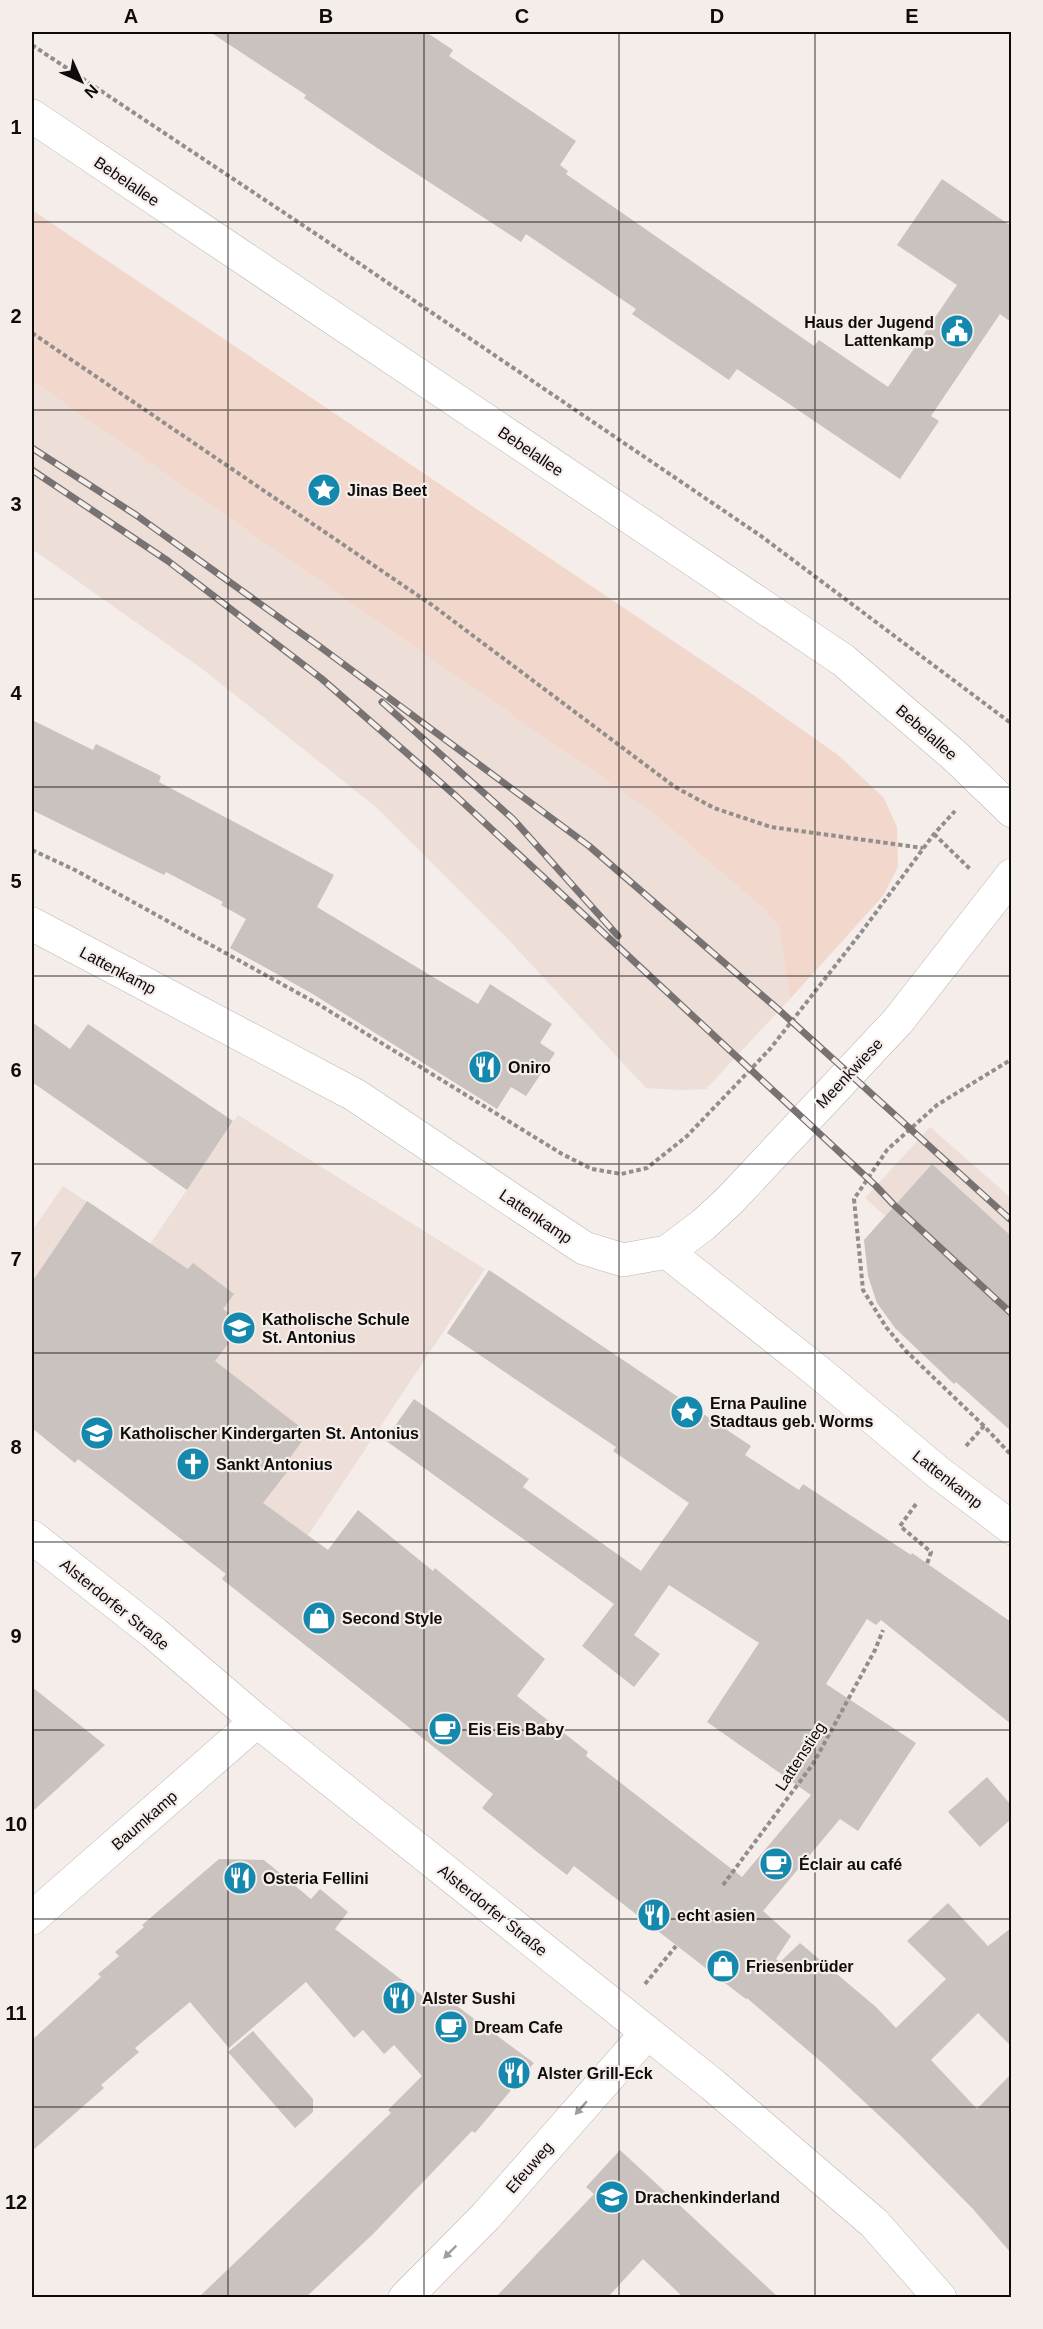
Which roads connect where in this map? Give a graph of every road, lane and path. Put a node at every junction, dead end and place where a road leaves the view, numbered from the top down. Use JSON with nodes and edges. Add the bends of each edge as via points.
{"nodes":[{"id":1,"x":32,"y":45,"type":"edge"},
{"id":2,"x":32,"y":116,"type":"edge"},
{"id":3,"x":32,"y":333,"type":"edge"},
{"id":4,"x":1011,"y":724,"type":"edge"},
{"id":5,"x":1011,"y":810,"type":"edge"},
{"id":6,"x":934,"y":834,"type":"dead end"},
{"id":7,"x":924,"y":848,"type":"junction"},
{"id":8,"x":32,"y":850,"type":"edge"},
{"id":9,"x":1011,"y":875,"type":"edge"},
{"id":10,"x":32,"y":924,"type":"edge"},
{"id":11,"x":1011,"y":1059,"type":"edge"},
{"id":12,"x":667,"y":1252,"type":"junction"},
{"id":13,"x":984,"y":1426,"type":"junction"},
{"id":14,"x":1011,"y":1456,"type":"edge"},
{"id":15,"x":939,"y":1473,"type":"junction"},
{"id":16,"x":1011,"y":1528,"type":"edge"},
{"id":17,"x":32,"y":1537,"type":"edge"},
{"id":18,"x":927,"y":1564,"type":"dead end"},
{"id":19,"x":883,"y":1630,"type":"dead end"},
{"id":20,"x":257,"y":1721,"type":"junction"},
{"id":21,"x":723,"y":1885,"type":"dead end"},
{"id":22,"x":32,"y":1918,"type":"edge"},
{"id":23,"x":676,"y":1946,"type":"dead end"},
{"id":24,"x":621,"y":2012,"type":"junction"},
{"id":25,"x":648,"y":2033,"type":"junction"},
{"id":26,"x":405,"y":2298,"type":"edge"},
{"id":27,"x":940,"y":2298,"type":"edge"}],
"edges":[{"from":1,"to":4,"type":"path","via":[[761,536]]},
{"from":2,"to":5,"type":"street","name":"Bebelallee","via":[[843,660]]},
{"from":3,"to":7,"type":"path","via":[[432,605],[675,787],[714,808],[771,828]]},
{"from":6,"to":7,"type":"path"},
{"from":7,"to":8,"type":"path","via":[[770,1049],[687,1136],[647,1168],[621,1174],[592,1169],[562,1154],[318,1004]]},
{"from":9,"to":12,"type":"street","name":"Meenkwiese","via":[[898,1021],[730,1200]]},
{"from":10,"to":12,"type":"street","name":"Lattenkamp","via":[[355,1095],[584,1248],[623,1260]]},
{"from":11,"to":13,"type":"path","via":[[937,1105],[887,1150],[854,1199],[863,1290],[906,1351]]},
{"from":12,"to":15,"type":"street","name":"Lattenkamp"},
{"from":13,"to":14,"type":"path"},
{"from":13,"to":15,"type":"path"},
{"from":15,"to":16,"type":"street","name":"Lattenkamp"},
{"from":15,"to":18,"type":"path","via":[[900,1526],[930,1552]]},
{"from":17,"to":20,"type":"street","name":"Alsterdorfer Straße"},
{"from":19,"to":21,"type":"path","name":"Lattenstieg","via":[[813,1764]]},
{"from":20,"to":22,"type":"street","name":"Baumkamp"},
{"from":20,"to":24,"type":"street","name":"Alsterdorfer Straße"},
{"from":23,"to":24,"type":"path"},
{"from":24,"to":25,"type":"street","name":"Alsterdorfer Straße"},
{"from":25,"to":26,"type":"street","name":"Efeuweg","one_way":true,"via":[[486,2216]]},
{"from":25,"to":27,"type":"street","name":"Alsterdorfer Straße","via":[[874,2223]]}]}
